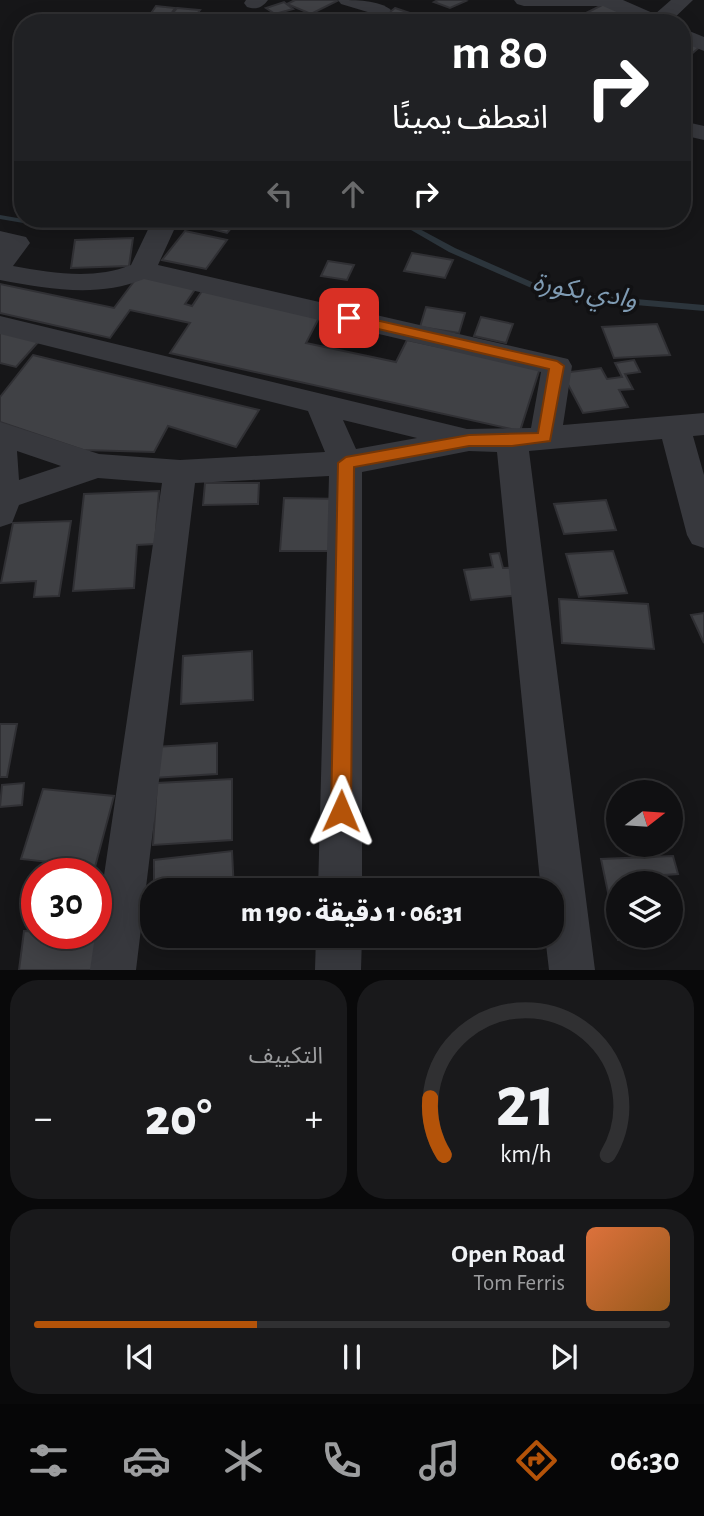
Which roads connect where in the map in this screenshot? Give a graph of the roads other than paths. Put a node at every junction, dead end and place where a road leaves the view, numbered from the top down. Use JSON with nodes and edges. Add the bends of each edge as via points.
{"nodes":[{"id":1,"x":348,"y":0,"type":"edge"},
{"id":2,"x":524,"y":0,"type":"edge"},
{"id":3,"x":606,"y":0,"type":"edge"},
{"id":4,"x":683,"y":0,"type":"edge"},
{"id":5,"x":381,"y":10,"type":"dead end"},
{"id":6,"x":638,"y":14,"type":"edge"},
{"id":7,"x":668,"y":14,"type":"edge"},
{"id":8,"x":162,"y":228,"type":"edge"},
{"id":9,"x":0,"y":239,"type":"edge"},
{"id":10,"x":0,"y":265,"type":"edge"},
{"id":11,"x":142,"y":270,"type":"junction"},
{"id":12,"x":0,"y":272,"type":"edge"},
{"id":13,"x":0,"y":325,"type":"edge"},
{"id":14,"x":320,"y":404,"type":"junction"},
{"id":15,"x":689,"y":425,"type":"edge"},
{"id":16,"x":0,"y":435,"type":"edge"},
{"id":17,"x":528,"y":439,"type":"junction"},
{"id":18,"x":469,"y":440,"type":"junction"},
{"id":19,"x":346,"y":463,"type":"junction"},
{"id":20,"x":97,"y":466,"type":"junction"},
{"id":21,"x":180,"y":472,"type":"junction"},
{"id":22,"x":1,"y":504,"type":"edge"},
{"id":23,"x":704,"y":535,"type":"edge"},
{"id":24,"x":340,"y":878,"type":"edge"},
{"id":25,"x":339,"y":948,"type":"edge"},
{"id":26,"x":113,"y":970,"type":"edge"},
{"id":27,"x":338,"y":970,"type":"edge"},
{"id":28,"x":572,"y":970,"type":"edge"}],
"edges":[{"from":1,"to":5,"type":"street"},
{"from":2,"to":3,"type":"street"},
{"from":3,"to":6,"type":"street"},
{"from":4,"to":7,"type":"street"},
{"from":8,"to":11,"type":"street"},
{"from":9,"to":10,"type":"street","via":[[17,243]]},
{"from":11,"to":12,"type":"street","via":[[72,284]]},
{"from":11,"to":17,"type":"street","via":[[557,366]]},
{"from":13,"to":14,"type":"street"},
{"from":14,"to":18,"type":"street"},
{"from":14,"to":19,"type":"street"},
{"from":15,"to":17,"type":"street"},
{"from":15,"to":23,"type":"street"},
{"from":16,"to":20,"type":"street"},
{"from":16,"to":22,"type":"street"},
{"from":17,"to":18,"type":"street"},
{"from":17,"to":28,"type":"street"},
{"from":18,"to":19,"type":"street"},
{"from":19,"to":21,"type":"street"},
{"from":19,"to":24,"type":"street"},
{"from":20,"to":21,"type":"street"},
{"from":20,"to":22,"type":"street"},
{"from":21,"to":26,"type":"street"},
{"from":25,"to":27,"type":"street"}]}
